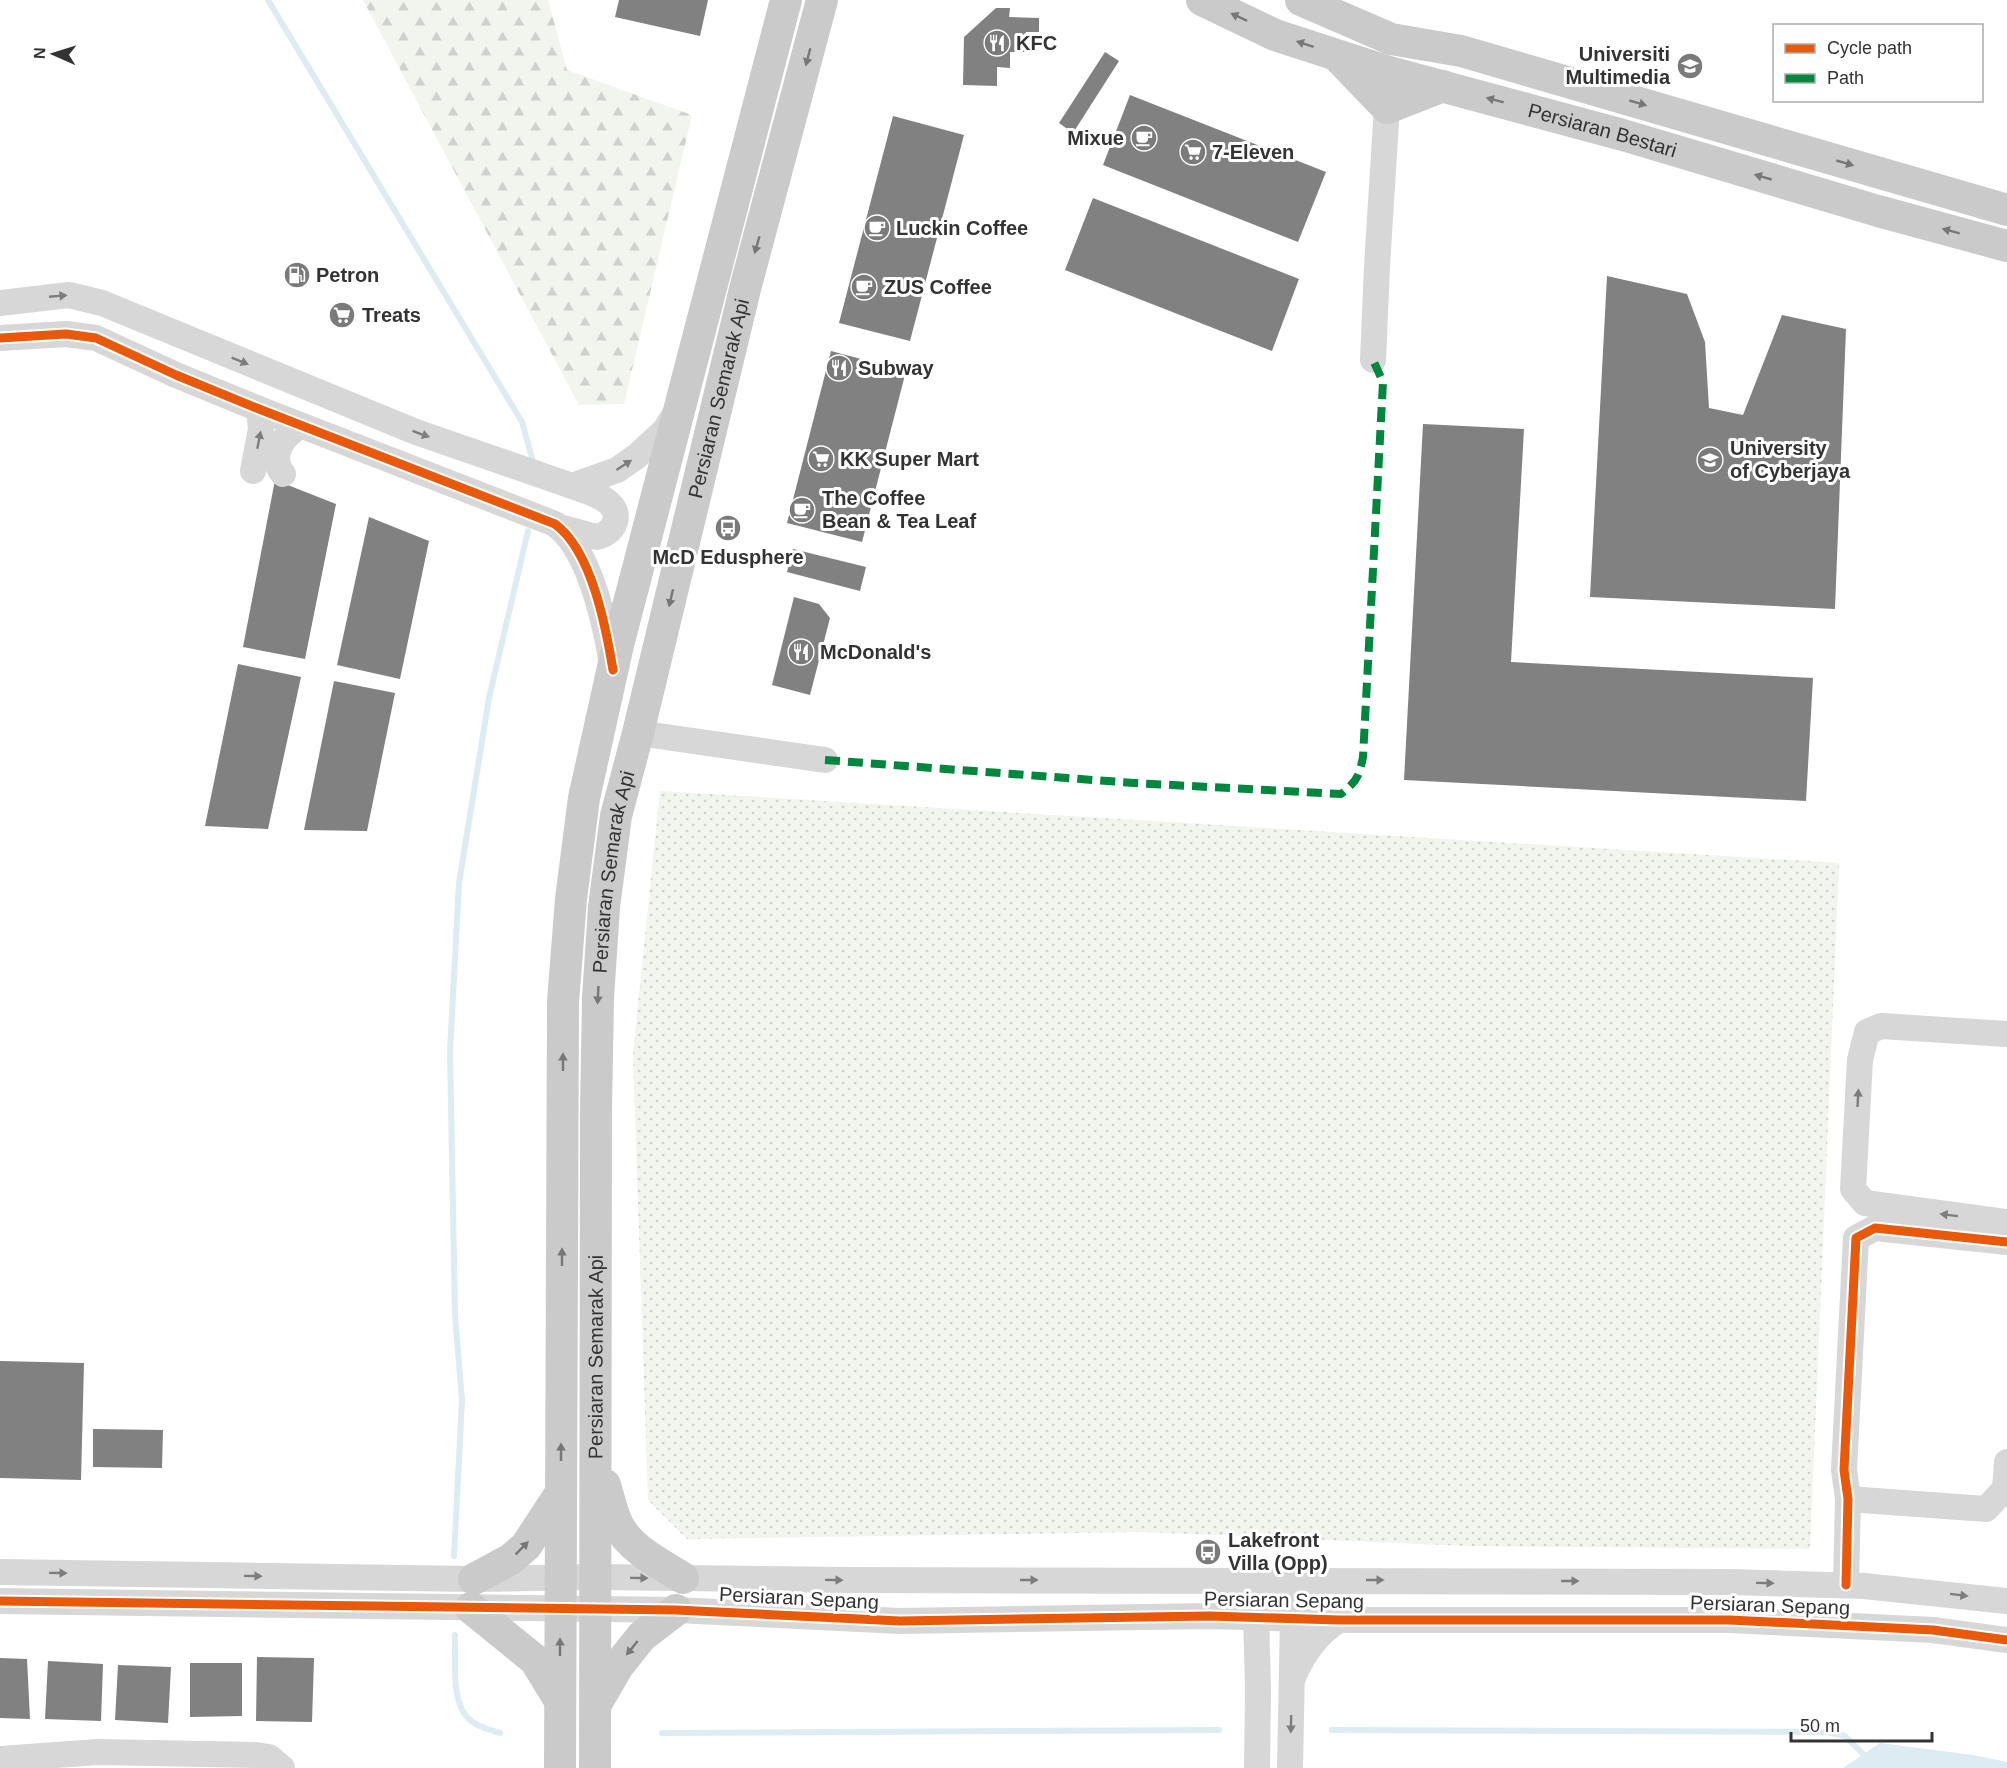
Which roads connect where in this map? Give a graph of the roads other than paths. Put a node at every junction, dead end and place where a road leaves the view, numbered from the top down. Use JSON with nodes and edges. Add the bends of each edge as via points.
{"nodes":[{"id":1,"x":786,"y":0,"type":"edge"},
{"id":2,"x":822,"y":0,"type":"edge"},
{"id":3,"x":1202,"y":0,"type":"edge"},
{"id":4,"x":1310,"y":4,"type":"edge"},
{"id":5,"x":1391,"y":39,"type":"junction"},
{"id":6,"x":1461,"y":51,"type":"junction"},
{"id":7,"x":1335,"y":54,"type":"junction"},
{"id":8,"x":1389,"y":72,"type":"junction"},
{"id":9,"x":1443,"y":86,"type":"junction"},
{"id":10,"x":1387,"y":108,"type":"junction"},
{"id":11,"x":2007,"y":210,"type":"edge"},
{"id":12,"x":2007,"y":246,"type":"edge"},
{"id":13,"x":0,"y":303,"type":"edge"},
{"id":14,"x":0,"y":338,"type":"edge"},
{"id":15,"x":1373,"y":360,"type":"dead end"},
{"id":16,"x":259,"y":410,"type":"junction"},
{"id":17,"x":678,"y":410,"type":"junction"},
{"id":18,"x":301,"y":426,"type":"junction"},
{"id":19,"x":253,"y":471,"type":"dead end"},
{"id":20,"x":283,"y":474,"type":"dead end"},
{"id":21,"x":572,"y":486,"type":"junction"},
{"id":22,"x":559,"y":527,"type":"junction"},
{"id":23,"x":613,"y":670,"type":"junction"},
{"id":24,"x":638,"y":733,"type":"junction"},
{"id":25,"x":825,"y":760,"type":"dead end"},
{"id":26,"x":2007,"y":1034,"type":"edge"},
{"id":27,"x":2007,"y":1222,"type":"edge"},
{"id":28,"x":2007,"y":1242,"type":"edge"},
{"id":29,"x":596,"y":1458,"type":"junction"},
{"id":30,"x":2007,"y":1462,"type":"edge"},
{"id":31,"x":561,"y":1493,"type":"junction"},
{"id":32,"x":1848,"y":1499,"type":"junction"},
{"id":33,"x":0,"y":1572,"type":"edge"},
{"id":34,"x":595,"y":1577,"type":"junction"},
{"id":35,"x":560,"y":1578,"type":"junction"},
{"id":36,"x":683,"y":1578,"type":"junction"},
{"id":37,"x":1255,"y":1580,"type":"junction"},
{"id":38,"x":1291,"y":1580,"type":"junction"},
{"id":39,"x":1846,"y":1585,"type":"junction"},
{"id":40,"x":472,"y":1594,"type":"junction"},
{"id":41,"x":2000,"y":1597,"type":"edge"},
{"id":42,"x":0,"y":1601,"type":"edge"},
{"id":43,"x":560,"y":1610,"type":"junction"},
{"id":44,"x":595,"y":1610,"type":"junction"},
{"id":45,"x":676,"y":1610,"type":"junction"},
{"id":46,"x":1209,"y":1616,"type":"junction"},
{"id":47,"x":1255,"y":1618,"type":"junction"},
{"id":48,"x":1293,"y":1619,"type":"junction"},
{"id":49,"x":1339,"y":1620,"type":"junction"},
{"id":50,"x":2007,"y":1640,"type":"edge"},
{"id":51,"x":1291,"y":1680,"type":"junction"},
{"id":52,"x":1258,"y":1687,"type":"junction"},
{"id":53,"x":560,"y":1701,"type":"junction"},
{"id":54,"x":595,"y":1706,"type":"junction"},
{"id":55,"x":0,"y":1759,"type":"edge"},
{"id":56,"x":282,"y":1767,"type":"edge"},
{"id":57,"x":560,"y":1768,"type":"edge"},
{"id":58,"x":595,"y":1768,"type":"edge"},
{"id":59,"x":1257,"y":1768,"type":"edge"},
{"id":60,"x":1290,"y":1768,"type":"edge"}],
"edges":[{"from":1,"to":17,"type":"main road","name":"Persiaran Semarak Api"},
{"from":2,"to":24,"type":"main road","name":"Persiaran Semarak Api","one_way":true,"via":[[742,299]]},
{"from":7,"to":3,"type":"main road","name":"Persiaran Bestari","one_way":true,"via":[[1275,34]]},
{"from":4,"to":5,"type":"main road","name":"Persiaran Bestari"},
{"from":4,"to":6,"type":"main road","name":"Persiaran Bestari","via":[[1421,34]]},
{"from":5,"to":6,"type":"main road","name":"Persiaran Bestari"},
{"from":5,"to":8,"type":"street"},
{"from":6,"to":11,"type":"main road","name":"Persiaran Bestari","one_way":true},
{"from":7,"to":8,"type":"main road","name":"Persiaran Bestari"},
{"from":7,"to":10,"type":"main road"},
{"from":8,"to":9,"type":"main road","name":"Persiaran Bestari"},
{"from":8,"to":10,"type":"street"},
{"from":9,"to":10,"type":"main road"},
{"from":12,"to":9,"type":"main road","name":"Persiaran Bestari","one_way":true},
{"from":10,"to":15,"type":"street"},
{"from":13,"to":21,"type":"street","one_way":true,"via":[[69,295],[102,303],[416,432]]},
{"from":14,"to":16,"type":"street","via":[[66,333],[96,338]]},
{"from":16,"to":18,"type":"street"},
{"from":19,"to":16,"type":"street","one_way":true,"via":[[261,429]]},
{"from":21,"to":17,"type":"street","one_way":true,"via":[[617,470],[637,456],[665,430]]},
{"from":17,"to":23,"type":"main road","name":"Persiaran Semarak Api"},
{"from":18,"to":20,"type":"street","via":[[283,440],[277,462]]},
{"from":18,"to":22,"type":"street"},
{"from":21,"to":22,"type":"street","via":[[611,504],[615,521],[611,529],[597,537]]},
{"from":22,"to":23,"type":"street","via":[[585,565],[606,627]]},
{"from":31,"to":23,"type":"main road","name":"Persiaran Semarak Api","one_way":true,"via":[[564,1002],[571,898],[584,798]]},
{"from":24,"to":25,"type":"street"},
{"from":24,"to":29,"type":"main road","name":"Persiaran Semarak Api","one_way":true,"via":[[616,816],[599,987]]},
{"from":27,"to":26,"type":"street","one_way":true,"via":[[1865,1203],[1853,1189],[1860,1060],[1867,1032],[1881,1026]]},
{"from":28,"to":32,"type":"street","via":[[1875,1228],[1856,1238],[1844,1470]]},
{"from":29,"to":34,"type":"main road","name":"Persiaran Semarak Api"},
{"from":29,"to":36,"type":"main road","via":[[618,1525],[637,1548]]},
{"from":30,"to":32,"type":"street","via":[[2005,1489],[1986,1509]]},
{"from":31,"to":35,"type":"main road","name":"Persiaran Semarak Api"},
{"from":40,"to":31,"type":"main road","one_way":true,"via":[[526,1546]]},
{"from":32,"to":39,"type":"street"},
{"from":33,"to":40,"type":"street","one_way":true},
{"from":34,"to":35,"type":"street","name":"Persiaran Sepang"},
{"from":34,"to":36,"type":"street","name":"Persiaran Sepang","one_way":true},
{"from":34,"to":44,"type":"main road","name":"Persiaran Semarak Api"},
{"from":35,"to":40,"type":"street","name":"Persiaran Sepang"},
{"from":35,"to":43,"type":"main road","name":"Persiaran Semarak Api"},
{"from":36,"to":37,"type":"street","name":"Persiaran Sepang","one_way":true},
{"from":37,"to":38,"type":"street","name":"Persiaran Sepang"},
{"from":37,"to":47,"type":"street"},
{"from":38,"to":39,"type":"street","name":"Persiaran Sepang","one_way":true},
{"from":38,"to":48,"type":"street"},
{"from":39,"to":41,"type":"street","name":"Persiaran Sepang","one_way":true},
{"from":40,"to":42,"type":"street"},
{"from":40,"to":43,"type":"street","name":"Persiaran Sepang"},
{"from":40,"to":53,"type":"main road","via":[[535,1660]]},
{"from":43,"to":44,"type":"street","name":"Persiaran Sepang"},
{"from":53,"to":43,"type":"main road","name":"Persiaran Semarak Api","one_way":true},
{"from":44,"to":45,"type":"street","name":"Persiaran Sepang"},
{"from":44,"to":54,"type":"main road","name":"Persiaran Semarak Api"},
{"from":45,"to":46,"type":"street","name":"Persiaran Sepang","via":[[900,1621]]},
{"from":45,"to":54,"type":"main road","one_way":true,"via":[[642,1636],[618,1666]]},
{"from":46,"to":47,"type":"street","name":"Persiaran Sepang"},
{"from":46,"to":52,"type":"street","via":[[1241,1642]]},
{"from":47,"to":48,"type":"street","name":"Persiaran Sepang"},
{"from":47,"to":52,"type":"street"},
{"from":48,"to":49,"type":"street","name":"Persiaran Sepang"},
{"from":48,"to":51,"type":"street"},
{"from":49,"to":50,"type":"street","name":"Persiaran Sepang","via":[[1730,1620],[1933,1630]]},
{"from":49,"to":51,"type":"street","via":[[1315,1640]]},
{"from":51,"to":60,"type":"street","one_way":true},
{"from":52,"to":59,"type":"street"},
{"from":53,"to":57,"type":"main road","name":"Persiaran Semarak Api"},
{"from":54,"to":58,"type":"main road","name":"Persiaran Semarak Api"},
{"from":55,"to":56,"type":"street","via":[[98,1752],[256,1755],[269,1757]]}]}
